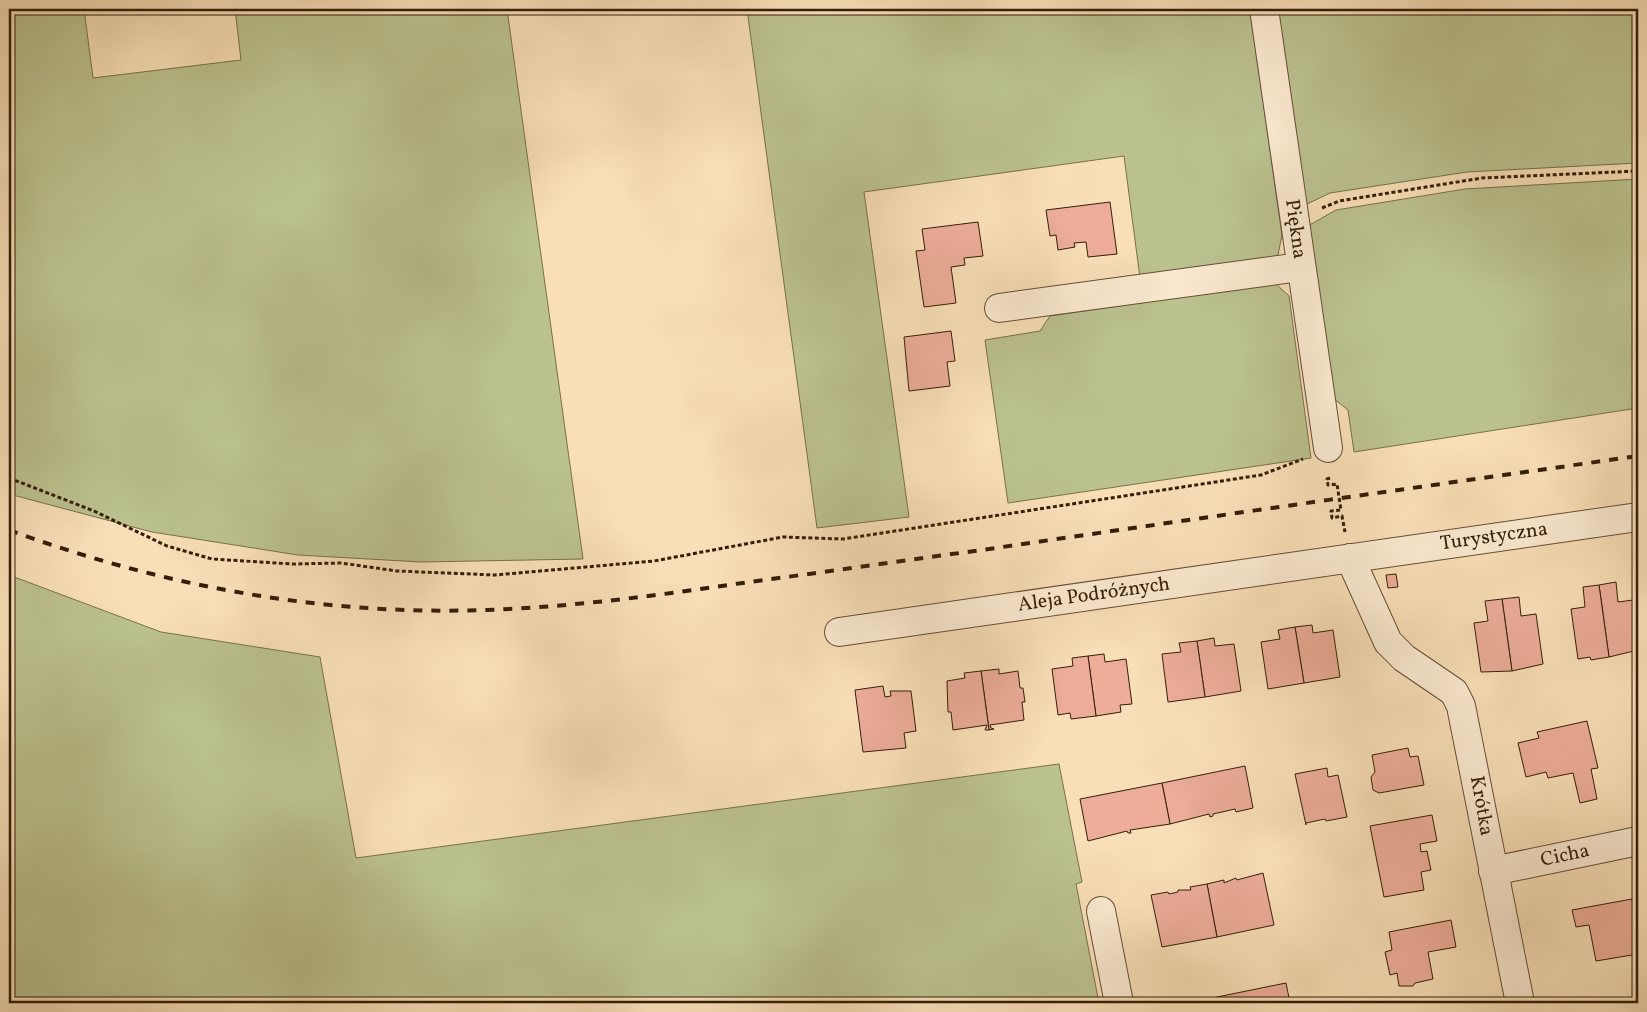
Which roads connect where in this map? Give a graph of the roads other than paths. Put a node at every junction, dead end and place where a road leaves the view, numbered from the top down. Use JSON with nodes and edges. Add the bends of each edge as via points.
{"nodes":[{"id":1,"x":1264,"y":9,"type":"edge"},
{"id":2,"x":1300,"y":267,"type":"junction"},
{"id":3,"x":999,"y":308,"type":"dead end"},
{"id":4,"x":1328,"y":448,"type":"road end"},
{"id":5,"x":1638,"y":517,"type":"edge"},
{"id":6,"x":1350,"y":558,"type":"junction"},
{"id":7,"x":839,"y":632,"type":"dead end"},
{"id":8,"x":1638,"y":841,"type":"edge"},
{"id":9,"x":1493,"y":871,"type":"junction"},
{"id":10,"x":1101,"y":911,"type":"dead end"},
{"id":11,"x":1119,"y":1003,"type":"edge"},
{"id":12,"x":1520,"y":1003,"type":"edge"}],
"edges":[{"from":1,"to":2,"type":"street","name":"Piękna"},
{"from":2,"to":3,"type":"street"},
{"from":2,"to":4,"type":"street","name":"Piękna"},
{"from":5,"to":6,"type":"street","name":"Turystyczna"},
{"from":6,"to":7,"type":"street","name":"Aleja Podróżnych"},
{"from":6,"to":9,"type":"street","name":"Krótka","via":[[1388,642],[1404,658],[1454,692],[1461,706]]},
{"from":8,"to":9,"type":"street","name":"Cicha"},
{"from":9,"to":12,"type":"street","name":"Krótka"},
{"from":10,"to":11,"type":"street"}]}
